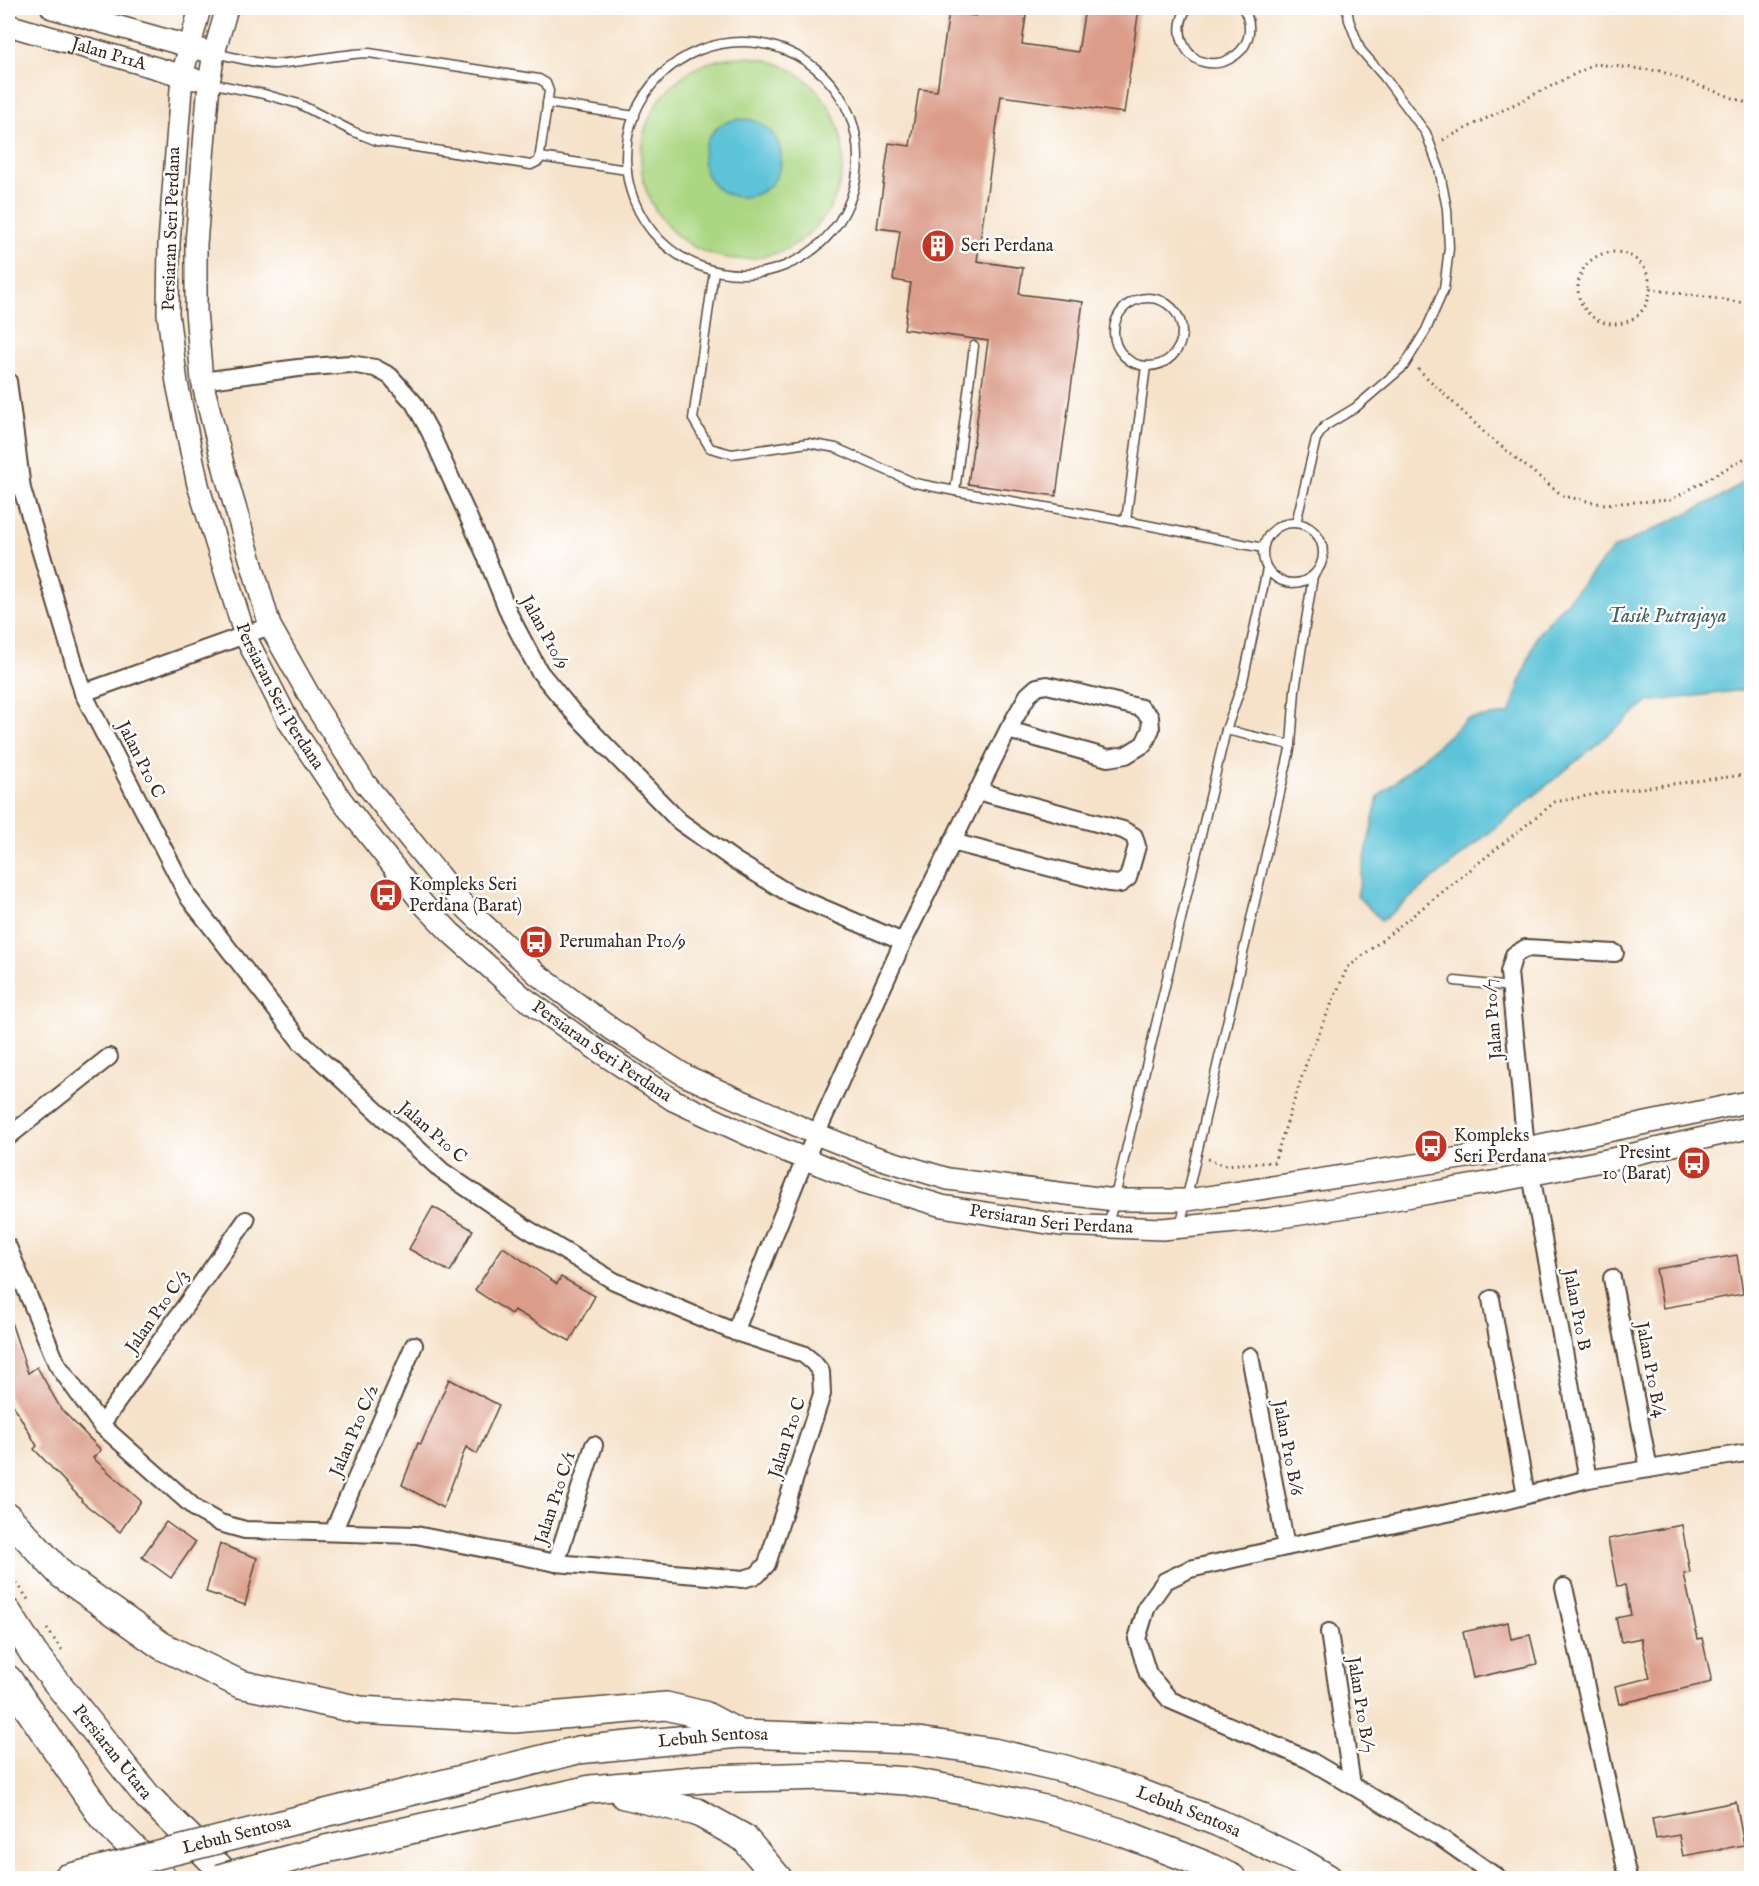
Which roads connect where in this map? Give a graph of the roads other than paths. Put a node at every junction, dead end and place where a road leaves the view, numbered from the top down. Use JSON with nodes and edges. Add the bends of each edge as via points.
{"nodes":[{"id":1,"x":52,"y":8,"type":"edge"},
{"id":2,"x":200,"y":8,"type":"edge"},
{"id":3,"x":227,"y":8,"type":"edge"},
{"id":4,"x":1187,"y":8,"type":"edge"},
{"id":5,"x":1243,"y":8,"type":"edge"},
{"id":6,"x":1347,"y":8,"type":"edge"},
{"id":7,"x":8,"y":25,"type":"edge"},
{"id":8,"x":189,"y":46,"type":"junction"},
{"id":9,"x":214,"y":53,"type":"junction"},
{"id":10,"x":182,"y":75,"type":"junction"},
{"id":11,"x":210,"y":83,"type":"junction"},
{"id":12,"x":547,"y":104,"type":"junction"},
{"id":13,"x":635,"y":116,"type":"junction"},
{"id":14,"x":540,"y":157,"type":"junction"},
{"id":15,"x":627,"y":170,"type":"junction"},
{"id":16,"x":714,"y":271,"type":"junction"},
{"id":17,"x":974,"y":346,"type":"dead end"},
{"id":18,"x":1146,"y":366,"type":"junction"},
{"id":19,"x":8,"y":381,"type":"edge"},
{"id":20,"x":202,"y":381,"type":"junction"},
{"id":21,"x":955,"y":491,"type":"junction"},
{"id":22,"x":1126,"y":521,"type":"junction"},
{"id":23,"x":1296,"y":524,"type":"junction"},
{"id":24,"x":1263,"y":548,"type":"junction"},
{"id":25,"x":1267,"y":569,"type":"junction"},
{"id":26,"x":1313,"y":576,"type":"junction"},
{"id":27,"x":270,"y":626,"type":"junction"},
{"id":28,"x":245,"y":636,"type":"junction"},
{"id":29,"x":83,"y":693,"type":"junction"},
{"id":30,"x":1008,"y":730,"type":"junction"},
{"id":31,"x":1226,"y":730,"type":"junction"},
{"id":32,"x":1291,"y":745,"type":"junction"},
{"id":33,"x":977,"y":791,"type":"junction"},
{"id":34,"x":952,"y":842,"type":"junction"},
{"id":35,"x":903,"y":942,"type":"junction"},
{"id":36,"x":1615,"y":953,"type":"dead end"},
{"id":37,"x":1455,"y":981,"type":"dead end"},
{"id":38,"x":1511,"y":987,"type":"junction"},
{"id":39,"x":109,"y":1057,"type":"dead end"},
{"id":40,"x":1752,"y":1101,"type":"edge"},
{"id":41,"x":1752,"y":1127,"type":"edge"},
{"id":42,"x":816,"y":1134,"type":"junction"},
{"id":43,"x":8,"y":1137,"type":"edge"},
{"id":44,"x":1526,"y":1148,"type":"junction"},
{"id":45,"x":805,"y":1159,"type":"junction"},
{"id":46,"x":1530,"y":1175,"type":"junction"},
{"id":47,"x":1114,"y":1200,"type":"junction"},
{"id":48,"x":1188,"y":1200,"type":"junction"},
{"id":49,"x":246,"y":1220,"type":"dead end"},
{"id":50,"x":1108,"y":1227,"type":"junction"},
{"id":51,"x":1180,"y":1227,"type":"junction"},
{"id":52,"x":8,"y":1247,"type":"edge"},
{"id":53,"x":1612,"y":1278,"type":"dead end"},
{"id":54,"x":1491,"y":1299,"type":"dead end"},
{"id":55,"x":735,"y":1332,"type":"junction"},
{"id":56,"x":414,"y":1345,"type":"dead end"},
{"id":57,"x":1250,"y":1356,"type":"dead end"},
{"id":58,"x":101,"y":1425,"type":"junction"},
{"id":59,"x":594,"y":1445,"type":"dead end"},
{"id":60,"x":1752,"y":1452,"type":"edge"},
{"id":61,"x":1649,"y":1469,"type":"junction"},
{"id":62,"x":1588,"y":1479,"type":"junction"},
{"id":63,"x":1526,"y":1495,"type":"junction"},
{"id":64,"x":8,"y":1516,"type":"edge"},
{"id":65,"x":333,"y":1533,"type":"junction"},
{"id":66,"x":1286,"y":1547,"type":"junction"},
{"id":67,"x":556,"y":1563,"type":"junction"},
{"id":68,"x":1564,"y":1587,"type":"dead end"},
{"id":69,"x":8,"y":1613,"type":"edge"},
{"id":70,"x":1329,"y":1632,"type":"dead end"},
{"id":71,"x":8,"y":1679,"type":"edge"},
{"id":72,"x":739,"y":1734,"type":"junction"},
{"id":73,"x":1352,"y":1785,"type":"junction"},
{"id":74,"x":591,"y":1789,"type":"junction"},
{"id":75,"x":77,"y":1876,"type":"edge"},
{"id":76,"x":163,"y":1878,"type":"edge"},
{"id":77,"x":219,"y":1878,"type":"edge"},
{"id":78,"x":230,"y":1878,"type":"edge"},
{"id":79,"x":778,"y":1878,"type":"edge"},
{"id":80,"x":1232,"y":1878,"type":"edge"},
{"id":81,"x":1328,"y":1878,"type":"edge"},
{"id":82,"x":1498,"y":1878,"type":"edge"},
{"id":83,"x":1628,"y":1878,"type":"edge"}],
"edges":[{"from":1,"to":8,"type":"street","name":"Jalan P11A"},
{"from":2,"to":8,"type":"street","name":"Persiaran Seri Perdana"},
{"from":3,"to":9,"type":"street","name":"Persiaran Seri Perdana"},
{"from":4,"to":5,"type":"lane","via":[[1180,30],[1185,47],[1199,59],[1212,63],[1227,61],[1245,46],[1249,21]]},
{"from":6,"to":23,"type":"lane","via":[[1360,49],[1426,133],[1439,168],[1449,248],[1444,289],[1404,366],[1355,408],[1325,426],[1316,439]]},
{"from":7,"to":10,"type":"street","name":"Jalan P11A"},
{"from":8,"to":9,"type":"street","name":"Jalan P11A"},
{"from":8,"to":10,"type":"street","name":"Persiaran Seri Perdana"},
{"from":9,"to":11,"type":"street","name":"Persiaran Seri Perdana"},
{"from":9,"to":12,"type":"lane","via":[[272,64],[369,53],[539,79],[549,92]]},
{"from":10,"to":11,"type":"street","name":"Jalan P11A"},
{"from":10,"to":28,"type":"street","name":"Persiaran Seri Perdana","via":[[169,243],[168,314],[177,383],[198,485]]},
{"from":11,"to":14,"type":"lane","via":[[298,104],[377,141],[531,165]]},
{"from":11,"to":20,"type":"street","name":"Persiaran Seri Perdana","via":[[196,244]]},
{"from":12,"to":13,"type":"lane"},
{"from":12,"to":14,"type":"lane"},
{"from":13,"to":15,"type":"lane","via":[[627,140]]},
{"from":13,"to":16,"type":"lane","via":[[647,91],[663,74],[697,51],[723,43],[752,42],[777,47],[803,59],[838,93],[855,135],[858,158],[851,196],[838,222],[817,246],[783,266],[737,274]]},
{"from":14,"to":15,"type":"lane"},
{"from":15,"to":16,"type":"lane","via":[[630,190],[644,220],[664,245],[688,261]]},
{"from":16,"to":21,"type":"lane","via":[[693,419],[710,448],[732,454],[808,443],[836,448],[915,483]]},
{"from":17,"to":21,"type":"lane"},
{"from":18,"to":18,"type":"lane","via":[[1126,358],[1114,333],[1125,307],[1151,298],[1172,308],[1182,333],[1171,357]]},
{"from":18,"to":22,"type":"lane"},
{"from":19,"to":29,"type":"street","name":"Jalan P10 C","via":[[22,489]]},
{"from":20,"to":27,"type":"street","name":"Persiaran Seri Perdana"},
{"from":20,"to":35,"type":"street","name":"Jalan P10/9","via":[[350,364],[375,368],[390,376],[414,403],[430,432],[510,616],[539,671],[572,711],[680,821],[734,860],[790,894]]},
{"from":21,"to":22,"type":"lane"},
{"from":22,"to":24,"type":"lane"},
{"from":23,"to":24,"type":"lane","via":[[1276,528]]},
{"from":23,"to":26,"type":"lane","via":[[1314,532],[1322,544],[1321,563]]},
{"from":24,"to":25,"type":"lane"},
{"from":25,"to":26,"type":"lane","via":[[1291,584]]},
{"from":25,"to":31,"type":"lane","via":[[1243,681]]},
{"from":26,"to":32,"type":"lane","via":[[1295,690]]},
{"from":27,"to":28,"type":"street"},
{"from":27,"to":42,"type":"street","name":"Persiaran Seri Perdana","via":[[365,783],[468,910],[538,975],[613,1030],[686,1076]]},
{"from":28,"to":29,"type":"street"},
{"from":28,"to":45,"type":"street","name":"Persiaran Seri Perdana","via":[[289,722],[342,801],[423,904],[451,933],[524,997],[673,1100]]},
{"from":29,"to":55,"type":"street","name":"Jalan P10 C","via":[[189,898],[301,1042],[442,1171],[526,1228],[614,1281]]},
{"from":30,"to":30,"type":"street","via":[[1028,695],[1047,685],[1141,708],[1150,717],[1151,729],[1144,744],[1108,758]]},
{"from":30,"to":33,"type":"street"},
{"from":31,"to":32,"type":"lane"},
{"from":31,"to":47,"type":"lane"},
{"from":32,"to":48,"type":"lane"},
{"from":33,"to":34,"type":"street"},
{"from":33,"to":34,"type":"street","via":[[1134,836],[1137,846],[1128,878],[1120,884],[1109,883]]},
{"from":34,"to":35,"type":"street"},
{"from":35,"to":42,"type":"street"},
{"from":36,"to":38,"type":"street","name":"Jalan P10/7","via":[[1526,948],[1510,963]]},
{"from":37,"to":38,"type":"lane"},
{"from":38,"to":44,"type":"street","name":"Jalan P10/7"},
{"from":39,"to":43,"type":"street"},
{"from":40,"to":44,"type":"street","name":"Persiaran Seri Perdana"},
{"from":41,"to":46,"type":"street","name":"Persiaran Seri Perdana"},
{"from":42,"to":45,"type":"street"},
{"from":42,"to":47,"type":"street","name":"Persiaran Seri Perdana","via":[[948,1179]]},
{"from":44,"to":46,"type":"street","name":"Jalan P10 B"},
{"from":44,"to":48,"type":"street","name":"Persiaran Seri Perdana"},
{"from":45,"to":50,"type":"street","name":"Persiaran Seri Perdana","via":[[942,1206],[1060,1225]]},
{"from":45,"to":55,"type":"street"},
{"from":46,"to":51,"type":"street","name":"Persiaran Seri Perdana","via":[[1268,1219]]},
{"from":46,"to":62,"type":"street","name":"Jalan P10 B"},
{"from":47,"to":48,"type":"street","name":"Persiaran Seri Perdana"},
{"from":47,"to":50,"type":"lane"},
{"from":48,"to":51,"type":"lane"},
{"from":49,"to":58,"type":"street","name":"Jalan P10 C/3"},
{"from":50,"to":51,"type":"street","name":"Persiaran Seri Perdana"},
{"from":52,"to":58,"type":"street","name":"Jalan P10 C","via":[[57,1364]]},
{"from":53,"to":61,"type":"street","name":"Jalan P10 B/4"},
{"from":54,"to":63,"type":"street"},
{"from":55,"to":67,"type":"street","name":"Jalan P10 C","via":[[803,1354],[821,1372],[823,1382],[768,1564],[757,1575],[743,1579]]},
{"from":56,"to":65,"type":"street","name":"Jalan P10 C/2"},
{"from":57,"to":66,"type":"street","name":"Jalan P10 B/6"},
{"from":58,"to":65,"type":"street","name":"Jalan P10 C","via":[[197,1510],[220,1523],[245,1530]]},
{"from":59,"to":67,"type":"street","name":"Jalan P10 C/1"},
{"from":60,"to":61,"type":"street"},
{"from":61,"to":62,"type":"street"},
{"from":62,"to":63,"type":"street"},
{"from":63,"to":66,"type":"street"},
{"from":64,"to":72,"type":"main road","via":[[62,1575],[162,1646],[240,1684],[360,1710],[514,1719],[666,1706],[704,1715]]},
{"from":65,"to":67,"type":"street","name":"Jalan P10 C","via":[[416,1534]]},
{"from":66,"to":73,"type":"street","via":[[1190,1569],[1165,1581],[1148,1606],[1137,1639],[1148,1674],[1170,1700],[1309,1760]]},
{"from":68,"to":83,"type":"street"},
{"from":69,"to":78,"type":"main road","name":"Persiaran Utara","via":[[34,1654],[147,1796]]},
{"from":70,"to":73,"type":"street","name":"Jalan P10 B/7"},
{"from":71,"to":76,"type":"main road","via":[[103,1818]]},
{"from":72,"to":75,"type":"main road","name":"Lebuh Sentosa","bridge":true,"via":[[578,1750]]},
{"from":72,"to":81,"type":"main road","name":"Lebuh Sentosa","via":[[912,1740],[993,1752],[1065,1769],[1219,1823]]},
{"from":73,"to":82,"type":"street","via":[[1441,1838]]},
{"from":74,"to":77,"type":"main road","name":"Lebuh Sentosa","bridge":true,"via":[[326,1849]]},
{"from":74,"to":79,"type":"main road","via":[[697,1812],[744,1838]]},
{"from":74,"to":80,"type":"main road","name":"Lebuh Sentosa","via":[[737,1778],[825,1776],[907,1781],[1063,1814],[1123,1833]]}]}
